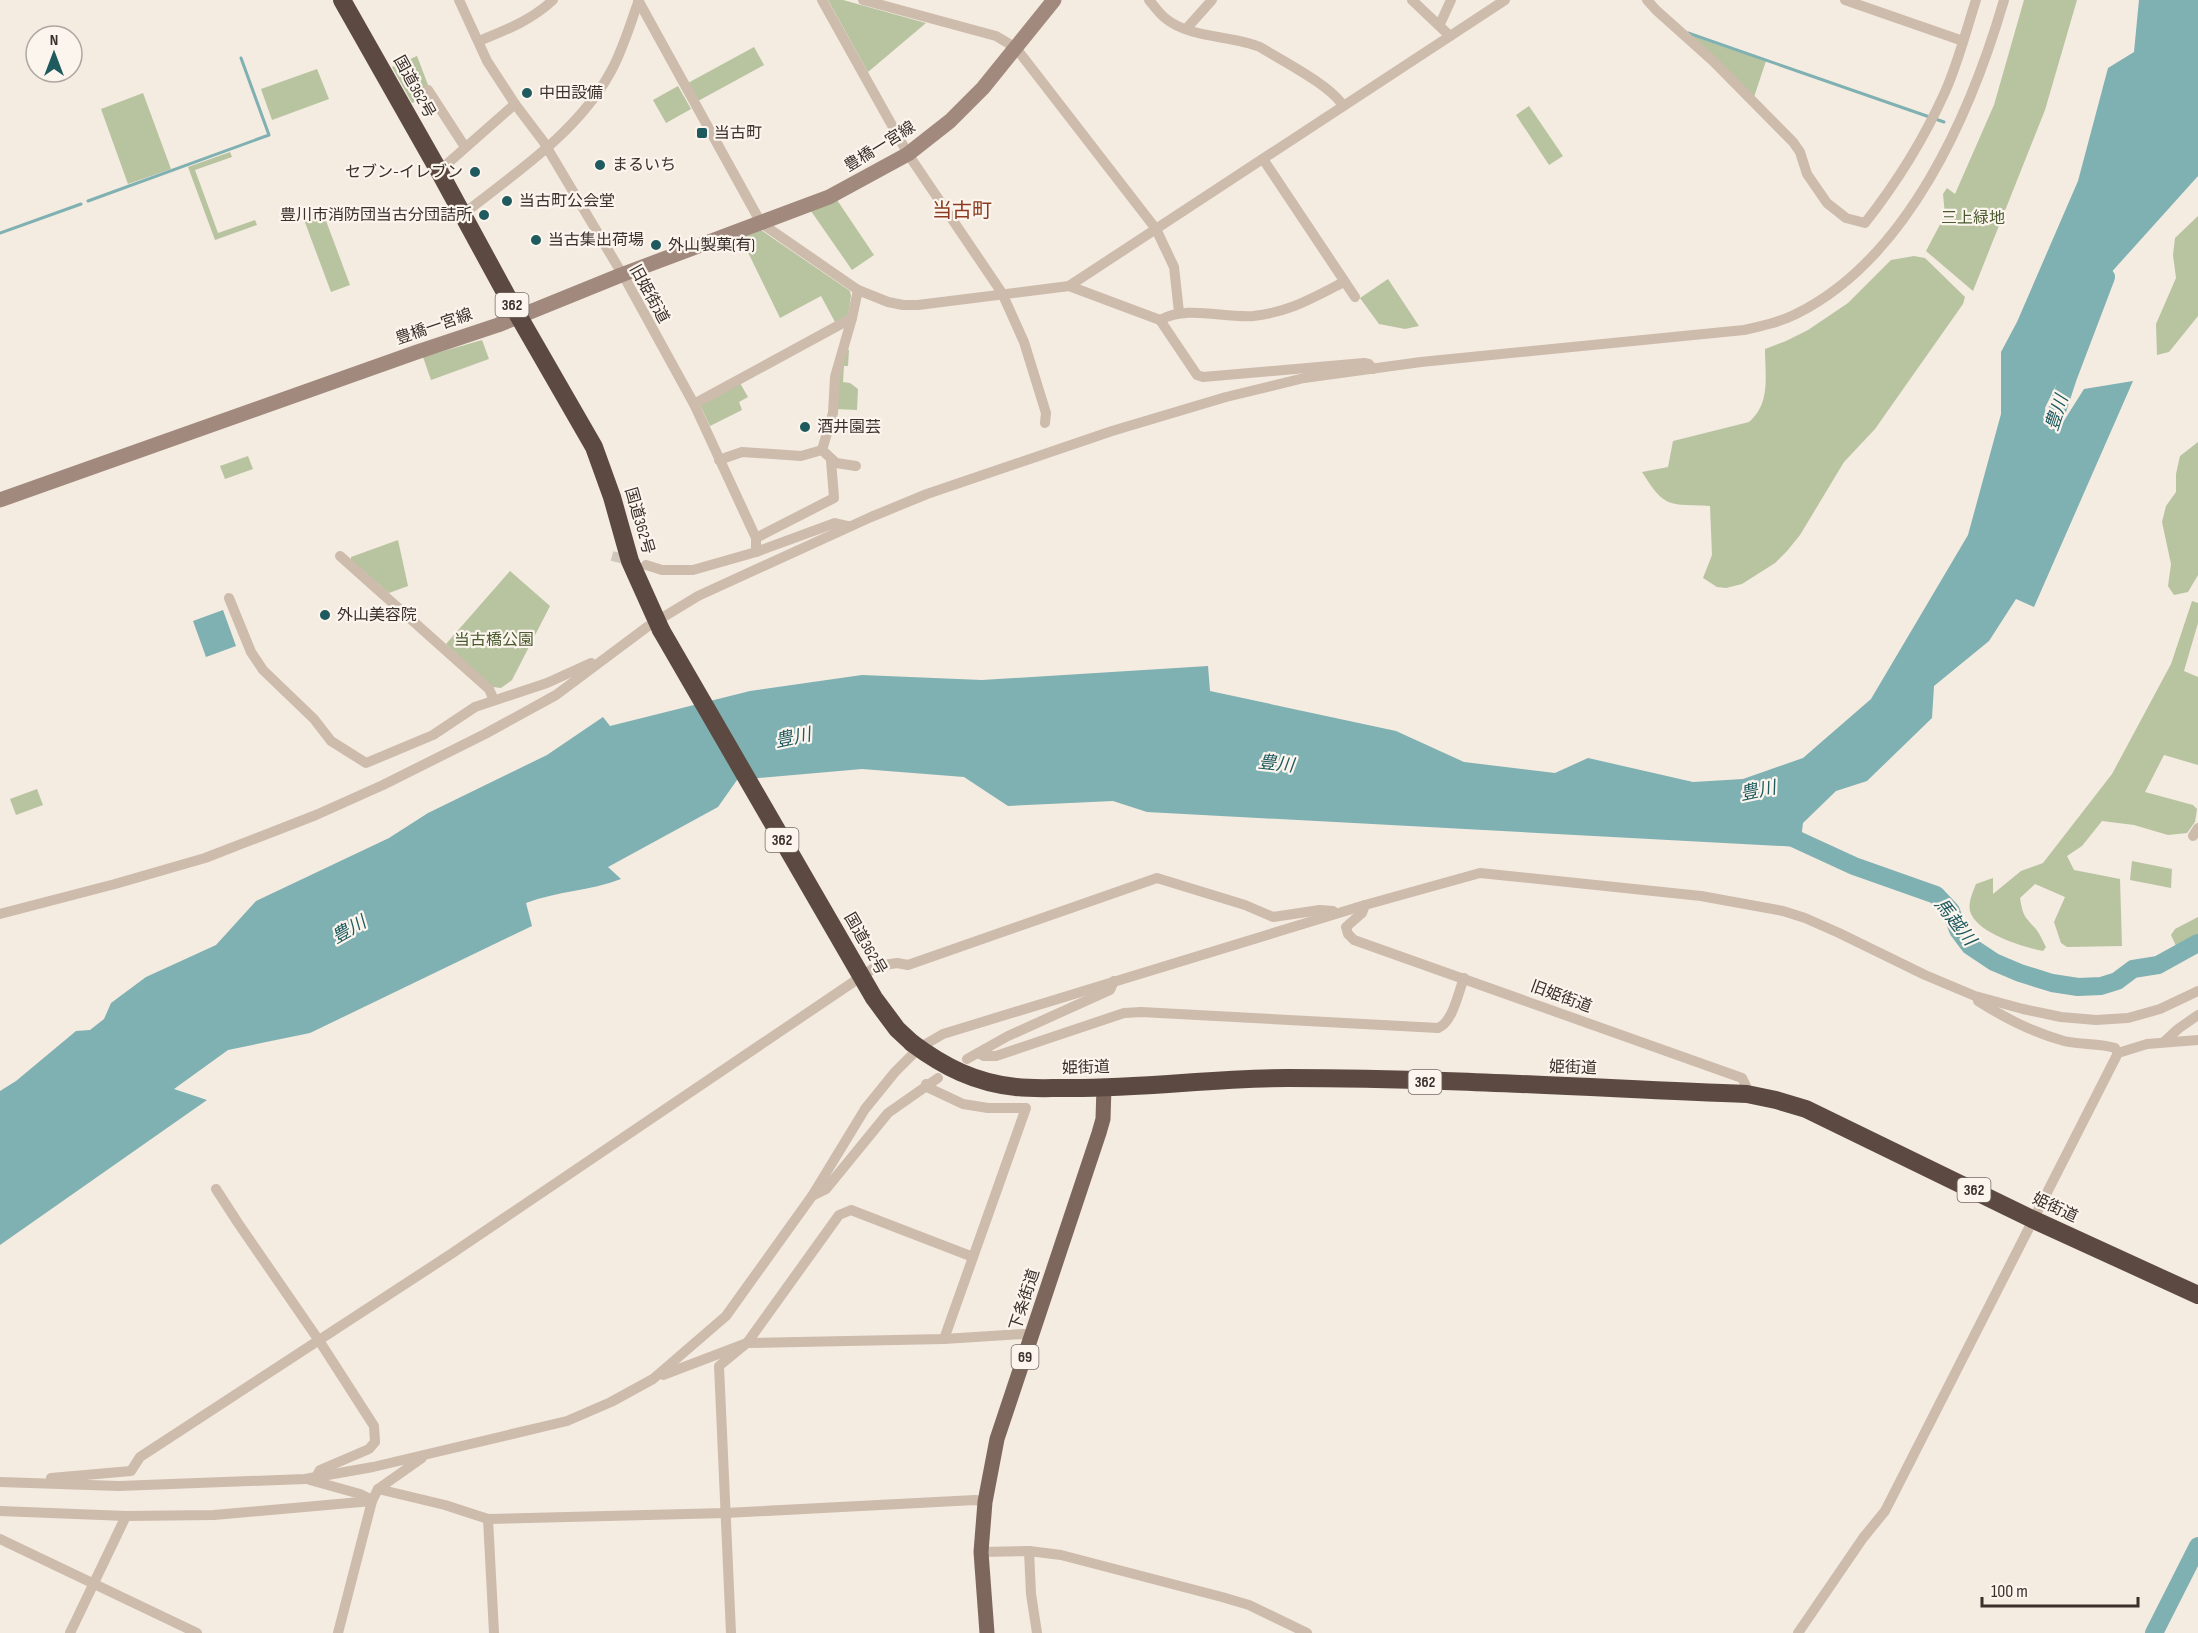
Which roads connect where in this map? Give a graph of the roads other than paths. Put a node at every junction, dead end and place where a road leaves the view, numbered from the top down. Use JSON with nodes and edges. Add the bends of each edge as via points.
{"nodes":[{"id":1,"x":342,"y":0,"type":"edge"},
{"id":2,"x":459,"y":0,"type":"edge"},
{"id":3,"x":553,"y":0,"type":"edge"},
{"id":4,"x":639,"y":0,"type":"edge"},
{"id":5,"x":822,"y":0,"type":"edge"},
{"id":6,"x":863,"y":0,"type":"edge"},
{"id":7,"x":1054,"y":0,"type":"edge"},
{"id":8,"x":1149,"y":0,"type":"edge"},
{"id":9,"x":1212,"y":0,"type":"edge"},
{"id":10,"x":1412,"y":0,"type":"edge"},
{"id":11,"x":1451,"y":0,"type":"edge"},
{"id":12,"x":1505,"y":0,"type":"edge"},
{"id":13,"x":1647,"y":0,"type":"edge"},
{"id":14,"x":1845,"y":0,"type":"edge"},
{"id":15,"x":1976,"y":0,"type":"edge"},
{"id":16,"x":2004,"y":0,"type":"edge"},
{"id":17,"x":1440,"y":24,"type":"junction"},
{"id":18,"x":1187,"y":28,"type":"junction"},
{"id":19,"x":1450,"y":36,"type":"junction"},
{"id":20,"x":479,"y":41,"type":"junction"},
{"id":21,"x":1963,"y":41,"type":"junction"},
{"id":22,"x":1016,"y":48,"type":"junction"},
{"id":23,"x":428,"y":90,"type":"dead end"},
{"id":24,"x":515,"y":104,"type":"junction"},
{"id":25,"x":1343,"y":106,"type":"junction"},
{"id":26,"x":465,"y":147,"type":"junction"},
{"id":27,"x":547,"y":148,"type":"junction"},
{"id":28,"x":908,"y":154,"type":"junction"},
{"id":29,"x":1263,"y":159,"type":"junction"},
{"id":30,"x":439,"y":171,"type":"junction"},
{"id":31,"x":462,"y":215,"type":"junction"},
{"id":32,"x":760,"y":224,"type":"junction"},
{"id":33,"x":1156,"y":230,"type":"junction"},
{"id":34,"x":621,"y":275,"type":"junction"},
{"id":35,"x":1344,"y":282,"type":"junction"},
{"id":36,"x":1069,"y":286,"type":"junction"},
{"id":37,"x":858,"y":290,"type":"junction"},
{"id":38,"x":1002,"y":294,"type":"junction"},
{"id":39,"x":1355,"y":297,"type":"dead end"},
{"id":40,"x":1179,"y":312,"type":"junction"},
{"id":41,"x":519,"y":317,"type":"junction"},
{"id":42,"x":852,"y":318,"type":"junction"},
{"id":43,"x":1160,"y":320,"type":"junction"},
{"id":44,"x":1374,"y":369,"type":"junction"},
{"id":45,"x":694,"y":404,"type":"junction"},
{"id":46,"x":1045,"y":423,"type":"dead end"},
{"id":47,"x":822,"y":450,"type":"junction"},
{"id":48,"x":719,"y":460,"type":"junction"},
{"id":49,"x":831,"y":460,"type":"junction"},
{"id":50,"x":856,"y":466,"type":"dead end"},
{"id":51,"x":0,"y":501,"type":"edge"},
{"id":52,"x":848,"y":526,"type":"junction"},
{"id":53,"x":756,"y":538,"type":"junction"},
{"id":54,"x":756,"y":552,"type":"junction"},
{"id":55,"x":340,"y":556,"type":"dead end"},
{"id":56,"x":646,"y":565,"type":"tunnel mouth"},
{"id":57,"x":229,"y":598,"type":"dead end"},
{"id":58,"x":659,"y":626,"type":"junction"},
{"id":59,"x":608,"y":656,"type":"junction"},
{"id":60,"x":494,"y":700,"type":"junction"},
{"id":61,"x":1365,"y":905,"type":"junction"},
{"id":62,"x":1341,"y":912,"type":"junction"},
{"id":63,"x":0,"y":914,"type":"edge"},
{"id":64,"x":1464,"y":978,"type":"junction"},
{"id":65,"x":1114,"y":981,"type":"junction"},
{"id":66,"x":2198,"y":991,"type":"edge"},
{"id":67,"x":1975,"y":996,"type":"junction"},
{"id":68,"x":2198,"y":1015,"type":"edge"},
{"id":69,"x":2198,"y":1040,"type":"edge"},
{"id":70,"x":2164,"y":1042,"type":"junction"},
{"id":71,"x":916,"y":1046,"type":"junction"},
{"id":72,"x":978,"y":1053,"type":"junction"},
{"id":73,"x":2118,"y":1053,"type":"junction"},
{"id":74,"x":967,"y":1059,"type":"dead end"},
{"id":75,"x":938,"y":1078,"type":"dead end"},
{"id":76,"x":926,"y":1084,"type":"junction"},
{"id":77,"x":1104,"y":1088,"type":"junction"},
{"id":78,"x":1747,"y":1094,"type":"junction"},
{"id":79,"x":216,"y":1189,"type":"dead end"},
{"id":80,"x":812,"y":1196,"type":"junction"},
{"id":81,"x":2032,"y":1219,"type":"junction"},
{"id":82,"x":973,"y":1257,"type":"junction"},
{"id":83,"x":2198,"y":1295,"type":"edge"},
{"id":84,"x":1032,"y":1336,"type":"junction"},
{"id":85,"x":944,"y":1339,"type":"junction"},
{"id":86,"x":320,"y":1342,"type":"junction"},
{"id":87,"x":747,"y":1343,"type":"junction"},
{"id":88,"x":652,"y":1379,"type":"junction"},
{"id":89,"x":427,"y":1454,"type":"junction"},
{"id":90,"x":311,"y":1478,"type":"junction"},
{"id":91,"x":0,"y":1482,"type":"edge"},
{"id":92,"x":34,"y":1483,"type":"junction"},
{"id":93,"x":378,"y":1489,"type":"junction"},
{"id":94,"x":372,"y":1501,"type":"junction"},
{"id":95,"x":985,"y":1502,"type":"junction"},
{"id":96,"x":0,"y":1511,"type":"edge"},
{"id":97,"x":726,"y":1513,"type":"junction"},
{"id":98,"x":126,"y":1516,"type":"junction"},
{"id":99,"x":488,"y":1519,"type":"junction"},
{"id":100,"x":0,"y":1539,"type":"edge"},
{"id":101,"x":1029,"y":1551,"type":"junction"},
{"id":102,"x":981,"y":1552,"type":"junction"},
{"id":103,"x":94,"y":1584,"type":"junction"},
{"id":104,"x":70,"y":1633,"type":"edge"},
{"id":105,"x":198,"y":1633,"type":"edge"},
{"id":106,"x":338,"y":1633,"type":"edge"},
{"id":107,"x":494,"y":1633,"type":"edge"},
{"id":108,"x":731,"y":1633,"type":"edge"},
{"id":109,"x":987,"y":1633,"type":"edge"},
{"id":110,"x":1037,"y":1633,"type":"edge"},
{"id":111,"x":1307,"y":1633,"type":"edge"},
{"id":112,"x":1798,"y":1633,"type":"edge"}],
"edges":[{"from":1,"to":30,"type":"highway","name":"国道362号","number":"362"},
{"from":2,"to":20,"type":"street","name":"旧姫街道"},
{"from":3,"to":20,"type":"street","via":[[520,24]]},
{"from":4,"to":27,"type":"street","via":[[611,71],[596,95]]},
{"from":4,"to":32,"type":"street"},
{"from":5,"to":28,"type":"street"},
{"from":6,"to":22,"type":"street","via":[[996,36]]},
{"from":7,"to":22,"type":"main road","name":"豊橋一宮線"},
{"from":8,"to":18,"type":"street","via":[[1174,24]]},
{"from":9,"to":18,"type":"street"},
{"from":10,"to":17,"type":"street"},
{"from":11,"to":17,"type":"street"},
{"from":12,"to":19,"type":"street"},
{"from":13,"to":21,"type":"street","via":[[1793,142],[1807,174],[1827,203],[1846,218],[1865,223],[1895,185],[1920,143]]},
{"from":14,"to":21,"type":"street"},
{"from":15,"to":21,"type":"street"},
{"from":16,"to":44,"type":"street","via":[[1973,91],[1916,200],[1896,230],[1860,270],[1806,309],[1781,321],[1744,330]]},
{"from":17,"to":19,"type":"street"},
{"from":18,"to":25,"type":"street","via":[[1260,47],[1324,87]]},
{"from":19,"to":25,"type":"street"},
{"from":20,"to":24,"type":"street","name":"旧姫街道","via":[[487,62]]},
{"from":22,"to":28,"type":"main road","name":"豊橋一宮線","via":[[950,121]]},
{"from":22,"to":33,"type":"street"},
{"from":23,"to":26,"type":"street"},
{"from":24,"to":26,"type":"street"},
{"from":24,"to":27,"type":"street","name":"旧姫街道"},
{"from":25,"to":29,"type":"street"},
{"from":26,"to":30,"type":"street"},
{"from":27,"to":31,"type":"street"},
{"from":27,"to":34,"type":"street","name":"旧姫街道"},
{"from":28,"to":32,"type":"main road","name":"豊橋一宮線","via":[[829,197]]},
{"from":28,"to":38,"type":"street"},
{"from":29,"to":33,"type":"street"},
{"from":29,"to":35,"type":"street"},
{"from":30,"to":31,"type":"highway","name":"国道362号","number":"362"},
{"from":31,"to":41,"type":"highway","name":"国道362号","number":"362"},
{"from":32,"to":34,"type":"main road","name":"豊橋一宮線"},
{"from":32,"to":37,"type":"street"},
{"from":33,"to":36,"type":"street"},
{"from":33,"to":40,"type":"street","via":[[1174,267]]},
{"from":34,"to":41,"type":"main road","name":"豊橋一宮線"},
{"from":34,"to":45,"type":"street","name":"旧姫街道"},
{"from":35,"to":39,"type":"street"},
{"from":35,"to":40,"type":"street","via":[[1296,307],[1269,313],[1232,316]]},
{"from":36,"to":38,"type":"street"},
{"from":36,"to":43,"type":"street"},
{"from":37,"to":38,"type":"street","via":[[903,305]]},
{"from":37,"to":42,"type":"street"},
{"from":38,"to":46,"type":"street","via":[[1026,347],[1046,412]]},
{"from":40,"to":43,"type":"street"},
{"from":41,"to":51,"type":"main road","name":"豊橋一宮線"},
{"from":41,"to":58,"type":"highway","name":"国道362号","number":"362","via":[[594,447],[630,561]]},
{"from":42,"to":45,"type":"street"},
{"from":42,"to":47,"type":"street","via":[[835,377],[832,412]]},
{"from":43,"to":44,"type":"street","via":[[1192,370],[1203,377],[1364,363]]},
{"from":44,"to":52,"type":"street","via":[[1304,378],[1135,424]]},
{"from":45,"to":48,"type":"street","name":"旧姫街道"},
{"from":47,"to":48,"type":"street","via":[[801,456],[742,452]]},
{"from":47,"to":49,"type":"street"},
{"from":48,"to":53,"type":"street","name":"旧姫街道"},
{"from":49,"to":50,"type":"street"},
{"from":49,"to":53,"type":"street","via":[[834,498]]},
{"from":52,"to":54,"type":"street","via":[[835,523]]},
{"from":52,"to":58,"type":"street","via":[[698,596]]},
{"from":53,"to":54,"type":"street","name":"旧姫街道"},
{"from":54,"to":56,"type":"street","via":[[693,570],[662,570]]},
{"from":55,"to":60,"type":"street","via":[[489,689]]},
{"from":57,"to":60,"type":"street","via":[[250,652],[263,670],[314,719],[330,741],[366,763],[433,735],[475,707]]},
{"from":58,"to":59,"type":"street"},
{"from":58,"to":71,"type":"highway","name":"国道362号","number":"362","bridge":true,"via":[[873,998]]},
{"from":59,"to":60,"type":"street"},
{"from":59,"to":63,"type":"street","via":[[556,695],[485,734],[316,815],[205,858]]},
{"from":61,"to":62,"type":"street"},
{"from":61,"to":64,"type":"street","name":"旧姫街道","via":[[1346,927],[1354,940]]},
{"from":61,"to":67,"type":"street","via":[[1480,873],[1701,896],[1805,918]]},
{"from":62,"to":65,"type":"street"},
{"from":62,"to":86,"type":"street","via":[[1320,910],[1273,917],[1157,878],[908,965],[877,966]]},
{"from":64,"to":72,"type":"street","via":[[1448,1019],[1438,1028],[1141,1012],[1124,1013],[996,1056]]},
{"from":64,"to":78,"type":"street","name":"旧姫街道","via":[[1742,1078]]},
{"from":65,"to":71,"type":"street"},
{"from":65,"to":72,"type":"street","via":[[1110,990]]},
{"from":66,"to":67,"type":"street","via":[[2128,1018],[2096,1020],[2023,1010]]},
{"from":67,"to":73,"type":"street","via":[[1997,1012],[2046,1035],[2115,1048]]},
{"from":68,"to":70,"type":"street"},
{"from":69,"to":70,"type":"street"},
{"from":70,"to":73,"type":"street"},
{"from":71,"to":77,"type":"highway","name":"姫街道","number":"362","via":[[959,1073],[998,1084]]},
{"from":71,"to":80,"type":"street","via":[[865,1109]]},
{"from":72,"to":74,"type":"street"},
{"from":73,"to":81,"type":"street"},
{"from":75,"to":76,"type":"street"},
{"from":76,"to":80,"type":"street","via":[[888,1113],[826,1189]]},
{"from":76,"to":82,"type":"street","via":[[963,1104],[1026,1108]]},
{"from":77,"to":78,"type":"highway","name":"姫街道","number":"362","via":[[1319,1078]]},
{"from":77,"to":84,"type":"main road","name":"下条街道","number":"69","via":[[1100,1133]]},
{"from":78,"to":81,"type":"highway","name":"姫街道","number":"362","via":[[1806,1109]]},
{"from":79,"to":86,"type":"street"},
{"from":80,"to":88,"type":"street","via":[[726,1316]]},
{"from":81,"to":83,"type":"highway","name":"姫街道","number":"362"},
{"from":81,"to":112,"type":"street","via":[[1885,1511]]},
{"from":82,"to":85,"type":"street"},
{"from":82,"to":87,"type":"street","via":[[851,1210],[839,1215]]},
{"from":84,"to":85,"type":"street"},
{"from":84,"to":95,"type":"main road","name":"下条街道","number":"69","via":[[997,1439]]},
{"from":85,"to":87,"type":"street"},
{"from":86,"to":90,"type":"street","via":[[374,1426],[375,1442],[369,1449],[320,1470]]},
{"from":86,"to":92,"type":"street","via":[[140,1457],[131,1471]]},
{"from":87,"to":88,"type":"street"},
{"from":87,"to":97,"type":"street","via":[[719,1366]]},
{"from":88,"to":89,"type":"street","via":[[567,1421]]},
{"from":89,"to":90,"type":"street"},
{"from":89,"to":93,"type":"street"},
{"from":90,"to":92,"type":"street","via":[[119,1486]]},
{"from":90,"to":94,"type":"street"},
{"from":91,"to":92,"type":"street"},
{"from":93,"to":94,"type":"street"},
{"from":93,"to":99,"type":"street"},
{"from":94,"to":98,"type":"street","via":[[214,1515]]},
{"from":94,"to":106,"type":"street"},
{"from":95,"to":97,"type":"street"},
{"from":95,"to":102,"type":"main road","name":"下条街道","number":"69"},
{"from":96,"to":98,"type":"street"},
{"from":97,"to":99,"type":"street"},
{"from":97,"to":108,"type":"street"},
{"from":98,"to":103,"type":"street"},
{"from":99,"to":107,"type":"street"},
{"from":100,"to":103,"type":"street"},
{"from":101,"to":102,"type":"street"},
{"from":101,"to":110,"type":"street"},
{"from":101,"to":111,"type":"street","via":[[1061,1555],[1222,1597],[1249,1605]]},
{"from":102,"to":109,"type":"main road","name":"下条街道","number":"69"},
{"from":103,"to":104,"type":"street"},
{"from":103,"to":105,"type":"street"}]}
